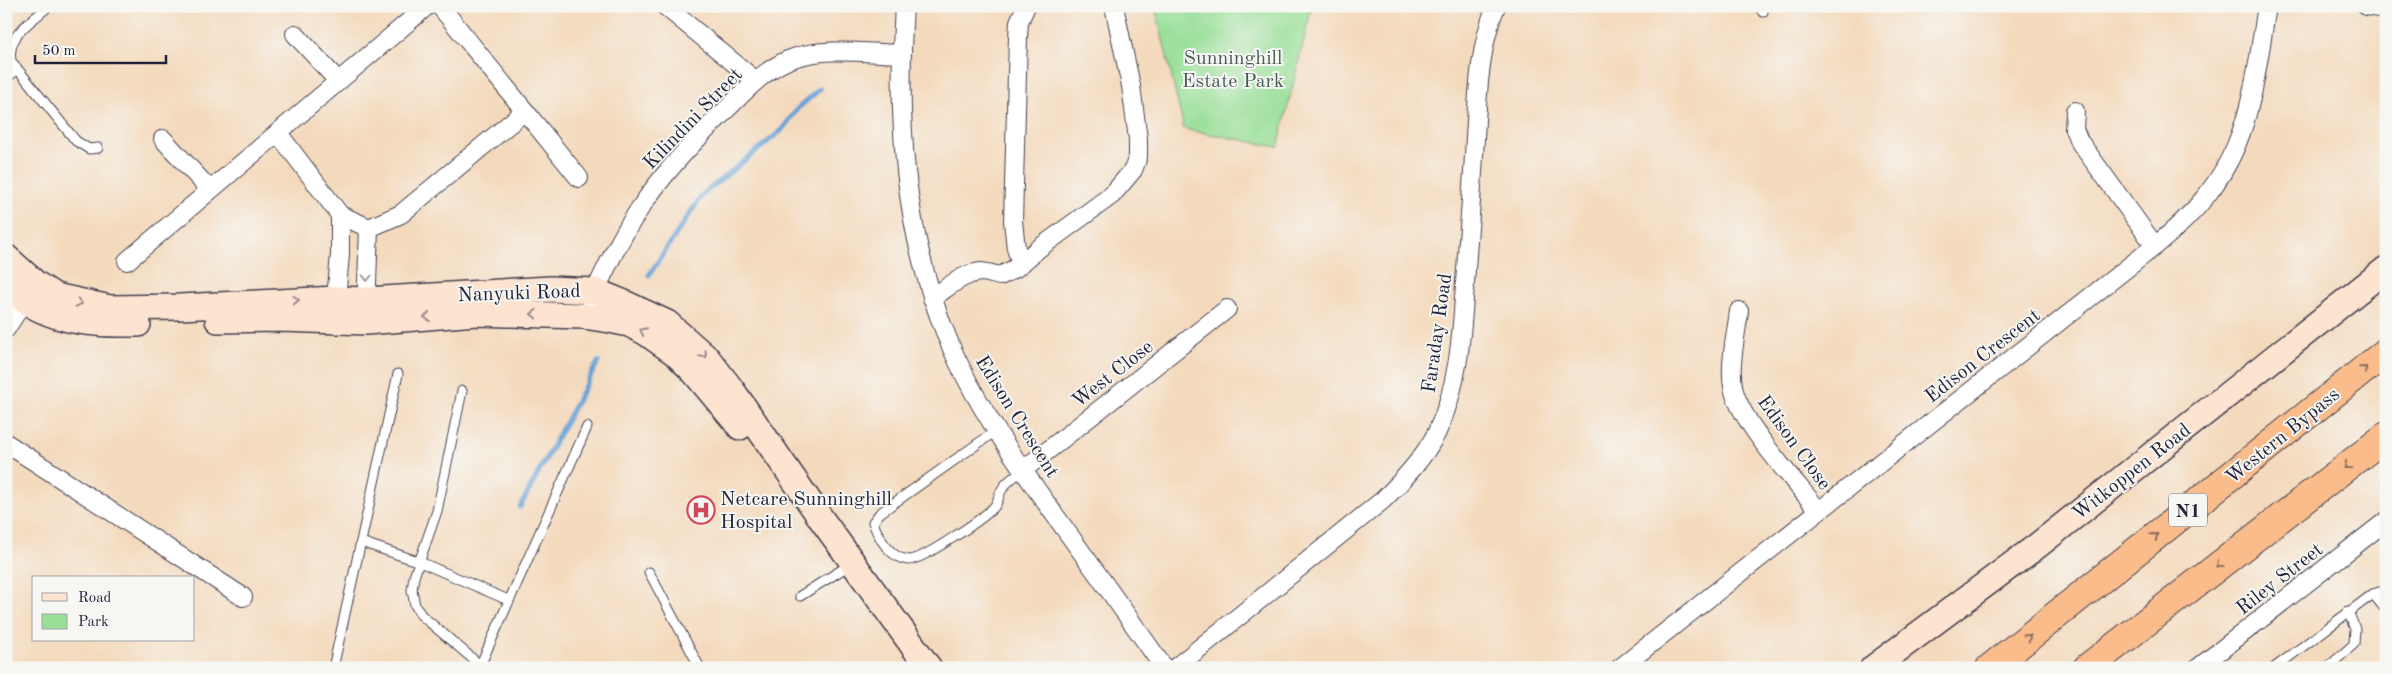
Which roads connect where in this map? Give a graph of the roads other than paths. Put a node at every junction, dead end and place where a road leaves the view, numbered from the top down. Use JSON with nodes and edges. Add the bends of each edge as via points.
{"nodes":[{"id":1,"x":49,"y":6,"type":"edge"},
{"id":2,"x":427,"y":6,"type":"edge"},
{"id":3,"x":440,"y":6,"type":"edge"},
{"id":4,"x":665,"y":6,"type":"edge"},
{"id":5,"x":904,"y":6,"type":"edge"},
{"id":6,"x":1026,"y":6,"type":"edge"},
{"id":7,"x":1114,"y":6,"type":"edge"},
{"id":8,"x":1496,"y":6,"type":"edge"},
{"id":9,"x":2267,"y":6,"type":"edge"},
{"id":10,"x":2368,"y":6,"type":"edge"},
{"id":11,"x":2386,"y":9,"type":"edge"},
{"id":12,"x":295,"y":34,"type":"dead end"},
{"id":13,"x":901,"y":54,"type":"junction"},
{"id":14,"x":17,"y":70,"type":"junction"},
{"id":15,"x":6,"y":78,"type":"edge"},
{"id":16,"x":338,"y":81,"type":"junction"},
{"id":17,"x":756,"y":81,"type":"junction"},
{"id":18,"x":525,"y":111,"type":"junction"},
{"id":19,"x":2075,"y":111,"type":"dead end"},
{"id":20,"x":278,"y":133,"type":"junction"},
{"id":21,"x":163,"y":139,"type":"dead end"},
{"id":22,"x":98,"y":148,"type":"dead end"},
{"id":23,"x":579,"y":178,"type":"dead end"},
{"id":24,"x":210,"y":190,"type":"junction"},
{"id":25,"x":340,"y":215,"type":"junction"},
{"id":26,"x":369,"y":228,"type":"junction"},
{"id":27,"x":2155,"y":246,"type":"junction"},
{"id":28,"x":6,"y":257,"type":"edge"},
{"id":29,"x":127,"y":261,"type":"dead end"},
{"id":30,"x":1021,"y":264,"type":"junction"},
{"id":31,"x":2386,"y":269,"type":"edge"},
{"id":32,"x":22,"y":289,"type":"edge"},
{"id":33,"x":595,"y":291,"type":"junction"},
{"id":34,"x":932,"y":298,"type":"junction"},
{"id":35,"x":1227,"y":309,"type":"dead end"},
{"id":36,"x":335,"y":311,"type":"junction"},
{"id":37,"x":366,"y":311,"type":"junction"},
{"id":38,"x":1739,"y":311,"type":"dead end"},
{"id":39,"x":583,"y":316,"type":"junction"},
{"id":40,"x":6,"y":329,"type":"edge"},
{"id":41,"x":2386,"y":352,"type":"edge"},
{"id":42,"x":398,"y":374,"type":"dead end"},
{"id":43,"x":462,"y":391,"type":"dead end"},
{"id":44,"x":587,"y":427,"type":"dead end"},
{"id":45,"x":998,"y":430,"type":"junction"},
{"id":46,"x":2386,"y":436,"type":"edge"},
{"id":47,"x":6,"y":443,"type":"edge"},
{"id":48,"x":1023,"y":470,"type":"junction"},
{"id":49,"x":1818,"y":510,"type":"junction"},
{"id":50,"x":2386,"y":521,"type":"edge"},
{"id":51,"x":361,"y":542,"type":"junction"},
{"id":52,"x":420,"y":562,"type":"junction"},
{"id":53,"x":847,"y":566,"type":"junction"},
{"id":54,"x":649,"y":572,"type":"dead end"},
{"id":55,"x":2386,"y":590,"type":"edge"},
{"id":56,"x":2373,"y":594,"type":"junction"},
{"id":57,"x":800,"y":596,"type":"dead end"},
{"id":58,"x":243,"y":597,"type":"dead end"},
{"id":59,"x":508,"y":600,"type":"junction"},
{"id":60,"x":2386,"y":610,"type":"edge"},
{"id":61,"x":2348,"y":612,"type":"junction"},
{"id":62,"x":480,"y":666,"type":"edge"},
{"id":63,"x":333,"y":668,"type":"edge"},
{"id":64,"x":700,"y":668,"type":"edge"},
{"id":65,"x":911,"y":668,"type":"edge"},
{"id":66,"x":929,"y":668,"type":"edge"},
{"id":67,"x":1164,"y":668,"type":"edge"},
{"id":68,"x":1175,"y":668,"type":"edge"},
{"id":69,"x":1620,"y":668,"type":"edge"},
{"id":70,"x":1873,"y":668,"type":"edge"},
{"id":71,"x":1990,"y":668,"type":"edge"},
{"id":72,"x":2087,"y":668,"type":"edge"},
{"id":73,"x":2198,"y":668,"type":"edge"},
{"id":74,"x":2274,"y":668,"type":"edge"},
{"id":75,"x":2327,"y":668,"type":"edge"}],
"edges":[{"from":1,"to":14,"type":"lane","via":[[14,39],[10,54]]},
{"from":2,"to":16,"type":"street"},
{"from":3,"to":18,"type":"street"},
{"from":4,"to":17,"type":"street"},
{"from":5,"to":13,"type":"street","name":"Edison Crescent"},
{"from":6,"to":30,"type":"street","via":[[1019,22],[1018,37],[1013,221]]},
{"from":7,"to":30,"type":"street","via":[[1132,86],[1138,157],[1133,170],[1112,195]]},
{"from":8,"to":68,"type":"street","name":"Faraday Road","via":[[1486,35],[1478,97],[1457,370],[1436,434],[1403,481],[1383,500]]},
{"from":9,"to":27,"type":"street","name":"Edison Crescent","via":[[2250,109],[2232,160],[2196,209]]},
{"from":10,"to":11,"type":"street"},
{"from":12,"to":16,"type":"street"},
{"from":13,"to":17,"type":"street","name":"Kilindini Street","via":[[831,52],[806,55],[789,60]]},
{"from":13,"to":34,"type":"street","name":"Edison Crescent","via":[[902,145],[908,196]]},
{"from":14,"to":15,"type":"lane"},
{"from":14,"to":22,"type":"lane","via":[[76,141],[89,149]]},
{"from":16,"to":20,"type":"street"},
{"from":17,"to":33,"type":"street","name":"Kilindini Street","via":[[678,159],[656,186],[634,217]]},
{"from":18,"to":23,"type":"street"},
{"from":18,"to":26,"type":"street","via":[[401,214]]},
{"from":19,"to":27,"type":"street","via":[[2074,129],[2079,141]]},
{"from":20,"to":24,"type":"street"},
{"from":20,"to":25,"type":"street"},
{"from":21,"to":24,"type":"street"},
{"from":24,"to":29,"type":"street"},
{"from":25,"to":26,"type":"street"},
{"from":25,"to":36,"type":"street"},
{"from":26,"to":37,"type":"street","one_way":true},
{"from":27,"to":49,"type":"street","name":"Edison Crescent"},
{"from":28,"to":32,"type":"main road","name":"Nanyuki Road"},
{"from":30,"to":34,"type":"street","via":[[1000,276],[983,272],[964,277]]},
{"from":31,"to":70,"type":"main road","name":"Witkoppen Road","via":[[2037,546]]},
{"from":32,"to":36,"type":"main road","name":"Nanyuki Road","via":[[66,320],[93,324],[284,319]]},
{"from":32,"to":40,"type":"street"},
{"from":33,"to":37,"type":"main road","name":"Nanyuki Road","via":[[550,289]]},
{"from":33,"to":39,"type":"street","name":"Kilindini Street"},
{"from":33,"to":53,"type":"main road","name":"Nanyuki Road","one_way":true,"via":[[667,323],[708,359],[732,390]]},
{"from":34,"to":45,"type":"street","name":"Edison Crescent","via":[[972,389]]},
{"from":35,"to":48,"type":"street","name":"West Close"},
{"from":36,"to":37,"type":"main road","name":"Nanyuki Road"},
{"from":39,"to":37,"type":"main road","name":"Nanyuki Road","one_way":true},
{"from":38,"to":49,"type":"street","name":"Edison Close","via":[[1734,391],[1742,410],[1766,444]]},
{"from":53,"to":39,"type":"main road","name":"Nanyuki Road","one_way":true,"via":[[813,526],[747,436],[676,354],[629,324]]},
{"from":71,"to":41,"type":"highway","name":"Western Bypass","number":"N1","one_way":true},
{"from":42,"to":51,"type":"lane"},
{"from":43,"to":52,"type":"lane","via":[[437,510]]},
{"from":44,"to":59,"type":"lane"},
{"from":45,"to":48,"type":"street","name":"Edison Crescent"},
{"from":45,"to":48,"type":"lane","via":[[880,512],[873,522],[884,544],[900,558],[910,560],[923,555],[994,508],[1003,488]]},
{"from":46,"to":72,"type":"highway","one_way":true},
{"from":47,"to":58,"type":"street"},
{"from":48,"to":67,"type":"street","name":"Edison Crescent"},
{"from":49,"to":69,"type":"street","name":"Edison Crescent"},
{"from":50,"to":73,"type":"street","name":"Riley Street"},
{"from":51,"to":52,"type":"lane"},
{"from":51,"to":63,"type":"lane"},
{"from":52,"to":59,"type":"lane"},
{"from":52,"to":62,"type":"lane","via":[[412,590],[415,605],[421,615]]},
{"from":53,"to":57,"type":"lane"},
{"from":53,"to":65,"type":"main road","name":"Nanyuki Road"},
{"from":53,"to":66,"type":"main road","name":"Nanyuki Road"},
{"from":54,"to":64,"type":"lane"},
{"from":55,"to":56,"type":"lane"},
{"from":56,"to":60,"type":"lane"},
{"from":56,"to":61,"type":"lane"},
{"from":59,"to":62,"type":"lane"},
{"from":61,"to":74,"type":"lane"},
{"from":61,"to":75,"type":"lane","via":[[2355,629],[2354,644]]}]}
